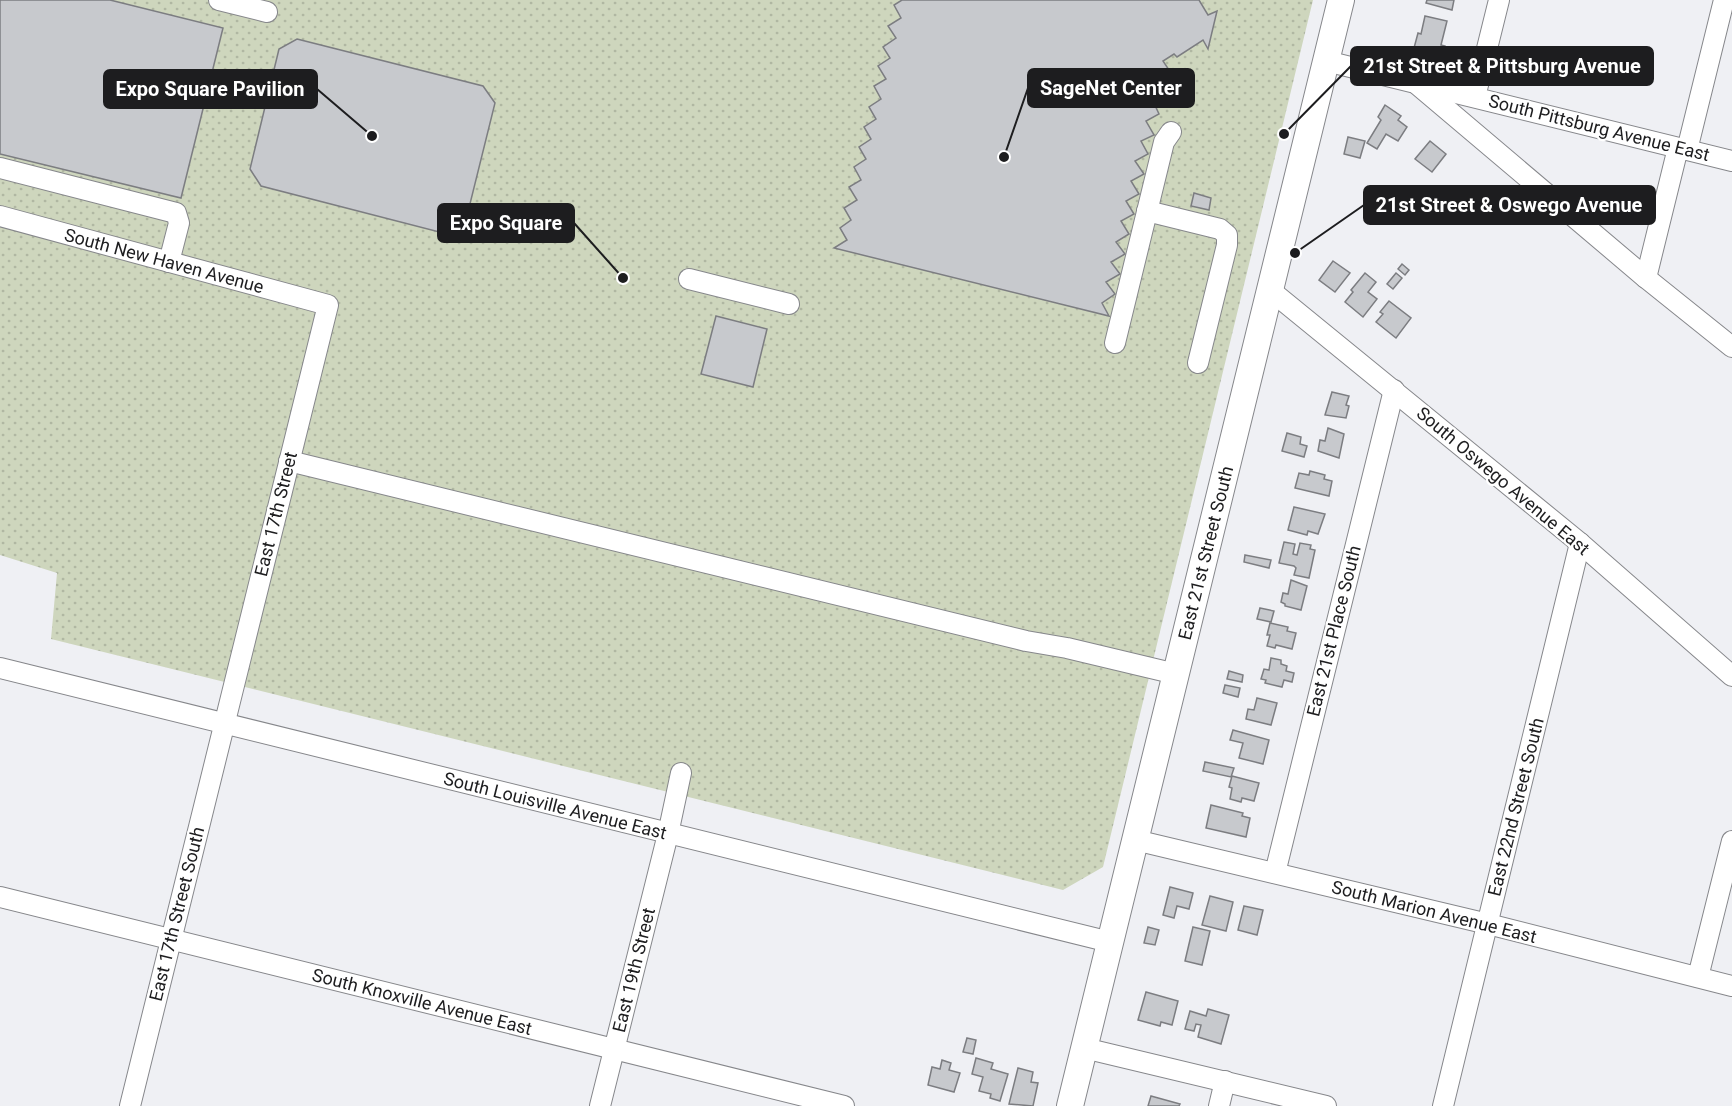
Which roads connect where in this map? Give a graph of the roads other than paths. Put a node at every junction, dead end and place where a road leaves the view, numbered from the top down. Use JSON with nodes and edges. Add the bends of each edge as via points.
{"nodes":[{"id":1,"x":219,"y":0,"type":"edge"},
{"id":2,"x":1341,"y":0,"type":"edge"},
{"id":3,"x":1499,"y":0,"type":"edge"},
{"id":4,"x":1724,"y":0,"type":"edge"},
{"id":5,"x":267,"y":12,"type":"dead end"},
{"id":6,"x":1326,"y":61,"type":"junction"},
{"id":7,"x":1414,"y":81,"type":"junction"},
{"id":8,"x":1475,"y":97,"type":"junction"},
{"id":9,"x":1171,"y":132,"type":"dead end"},
{"id":10,"x":1683,"y":149,"type":"junction"},
{"id":11,"x":1732,"y":161,"type":"edge"},
{"id":12,"x":0,"y":168,"type":"edge"},
{"id":13,"x":1147,"y":211,"type":"junction"},
{"id":14,"x":0,"y":216,"type":"edge"},
{"id":15,"x":169,"y":262,"type":"junction"},
{"id":16,"x":1646,"y":278,"type":"junction"},
{"id":17,"x":689,"y":279,"type":"dead end"},
{"id":18,"x":1270,"y":290,"type":"junction"},
{"id":19,"x":789,"y":304,"type":"dead end"},
{"id":20,"x":328,"y":305,"type":"joint"},
{"id":21,"x":1115,"y":343,"type":"dead end"},
{"id":22,"x":1732,"y":347,"type":"edge"},
{"id":23,"x":1198,"y":363,"type":"dead end"},
{"id":24,"x":1394,"y":390,"type":"junction"},
{"id":25,"x":289,"y":461,"type":"junction"},
{"id":26,"x":1580,"y":543,"type":"junction"},
{"id":27,"x":0,"y":668,"type":"edge"},
{"id":28,"x":1176,"y":675,"type":"junction"},
{"id":29,"x":1732,"y":676,"type":"edge"},
{"id":30,"x":224,"y":723,"type":"junction"},
{"id":31,"x":681,"y":773,"type":"dead end"},
{"id":32,"x":668,"y":834,"type":"junction"},
{"id":33,"x":1135,"y":840,"type":"junction"},
{"id":34,"x":1732,"y":841,"type":"edge"},
{"id":35,"x":1275,"y":873,"type":"junction"},
{"id":36,"x":0,"y":897,"type":"edge"},
{"id":37,"x":1488,"y":924,"type":"junction"},
{"id":38,"x":171,"y":939,"type":"junction"},
{"id":39,"x":1110,"y":942,"type":"junction"},
{"id":40,"x":1698,"y":977,"type":"junction"},
{"id":41,"x":1732,"y":986,"type":"edge"},
{"id":42,"x":1084,"y":1048,"type":"junction"},
{"id":43,"x":614,"y":1049,"type":"junction"},
{"id":44,"x":1225,"y":1081,"type":"junction"},
{"id":45,"x":130,"y":1106,"type":"edge"},
{"id":46,"x":600,"y":1106,"type":"edge"},
{"id":47,"x":844,"y":1106,"type":"edge"},
{"id":48,"x":1070,"y":1106,"type":"edge"},
{"id":49,"x":1219,"y":1106,"type":"edge"},
{"id":50,"x":1326,"y":1106,"type":"edge"},
{"id":51,"x":1443,"y":1106,"type":"edge"}],
"edges":[{"from":1,"to":5,"type":"street"},
{"from":2,"to":6,"type":"main road","name":"East 21st Street South"},
{"from":3,"to":8,"type":"street"},
{"from":4,"to":10,"type":"street"},
{"from":6,"to":7,"type":"street","name":"South Pittsburg Avenue East"},
{"from":6,"to":18,"type":"main road","name":"East 21st Street South"},
{"from":7,"to":8,"type":"street","name":"South Pittsburg Avenue East"},
{"from":7,"to":16,"type":"street"},
{"from":8,"to":10,"type":"street","name":"South Pittsburg Avenue East"},
{"from":9,"to":13,"type":"street","via":[[1164,142]]},
{"from":10,"to":11,"type":"street","name":"South Pittsburg Avenue East"},
{"from":10,"to":16,"type":"street"},
{"from":12,"to":15,"type":"street","via":[[176,213],[179,223]]},
{"from":13,"to":21,"type":"street"},
{"from":13,"to":23,"type":"street","via":[[1220,229],[1227,235]]},
{"from":14,"to":15,"type":"street","name":"South New Haven Avenue"},
{"from":15,"to":20,"type":"street","name":"South New Haven Avenue"},
{"from":16,"to":22,"type":"street"},
{"from":17,"to":19,"type":"street"},
{"from":18,"to":24,"type":"street","name":"South Oswego Avenue East"},
{"from":18,"to":28,"type":"main road","name":"East 21st Street South"},
{"from":20,"to":25,"type":"street","name":"East 17th Street"},
{"from":24,"to":26,"type":"street","name":"South Oswego Avenue East"},
{"from":24,"to":35,"type":"street","name":"East 21st Place South"},
{"from":25,"to":28,"type":"street"},
{"from":25,"to":30,"type":"street","name":"East 17th Street"},
{"from":26,"to":29,"type":"street","name":"South Oswego Avenue East"},
{"from":26,"to":37,"type":"street","name":"East 22nd Street South"},
{"from":27,"to":30,"type":"street","name":"South Louisville Avenue East"},
{"from":28,"to":33,"type":"main road","name":"East 21st Street South"},
{"from":30,"to":32,"type":"street","name":"South Louisville Avenue East"},
{"from":30,"to":38,"type":"street","name":"East 17th Street South"},
{"from":31,"to":32,"type":"street","name":"East 19th Street"},
{"from":32,"to":39,"type":"street","name":"South Louisville Avenue East"},
{"from":32,"to":43,"type":"street","name":"East 19th Street"},
{"from":33,"to":35,"type":"street","name":"South Marion Avenue East"},
{"from":33,"to":39,"type":"main road","name":"East 21st Street South"},
{"from":34,"to":40,"type":"street"},
{"from":35,"to":37,"type":"street","name":"South Marion Avenue East"},
{"from":36,"to":38,"type":"street","name":"South Knoxville Avenue East"},
{"from":37,"to":40,"type":"street","name":"South Marion Avenue East"},
{"from":37,"to":51,"type":"street","name":"East 22nd Street South"},
{"from":38,"to":43,"type":"street","name":"South Knoxville Avenue East"},
{"from":38,"to":45,"type":"street","name":"East 17th Street South"},
{"from":39,"to":42,"type":"main road","name":"East 21st Street South"},
{"from":40,"to":41,"type":"street","name":"South Marion Avenue East"},
{"from":42,"to":44,"type":"street"},
{"from":42,"to":48,"type":"main road","name":"East 21st Street South"},
{"from":43,"to":46,"type":"street","name":"East 19th Street"},
{"from":43,"to":47,"type":"street","name":"South Knoxville Avenue East"},
{"from":44,"to":49,"type":"street"},
{"from":44,"to":50,"type":"street"}]}
